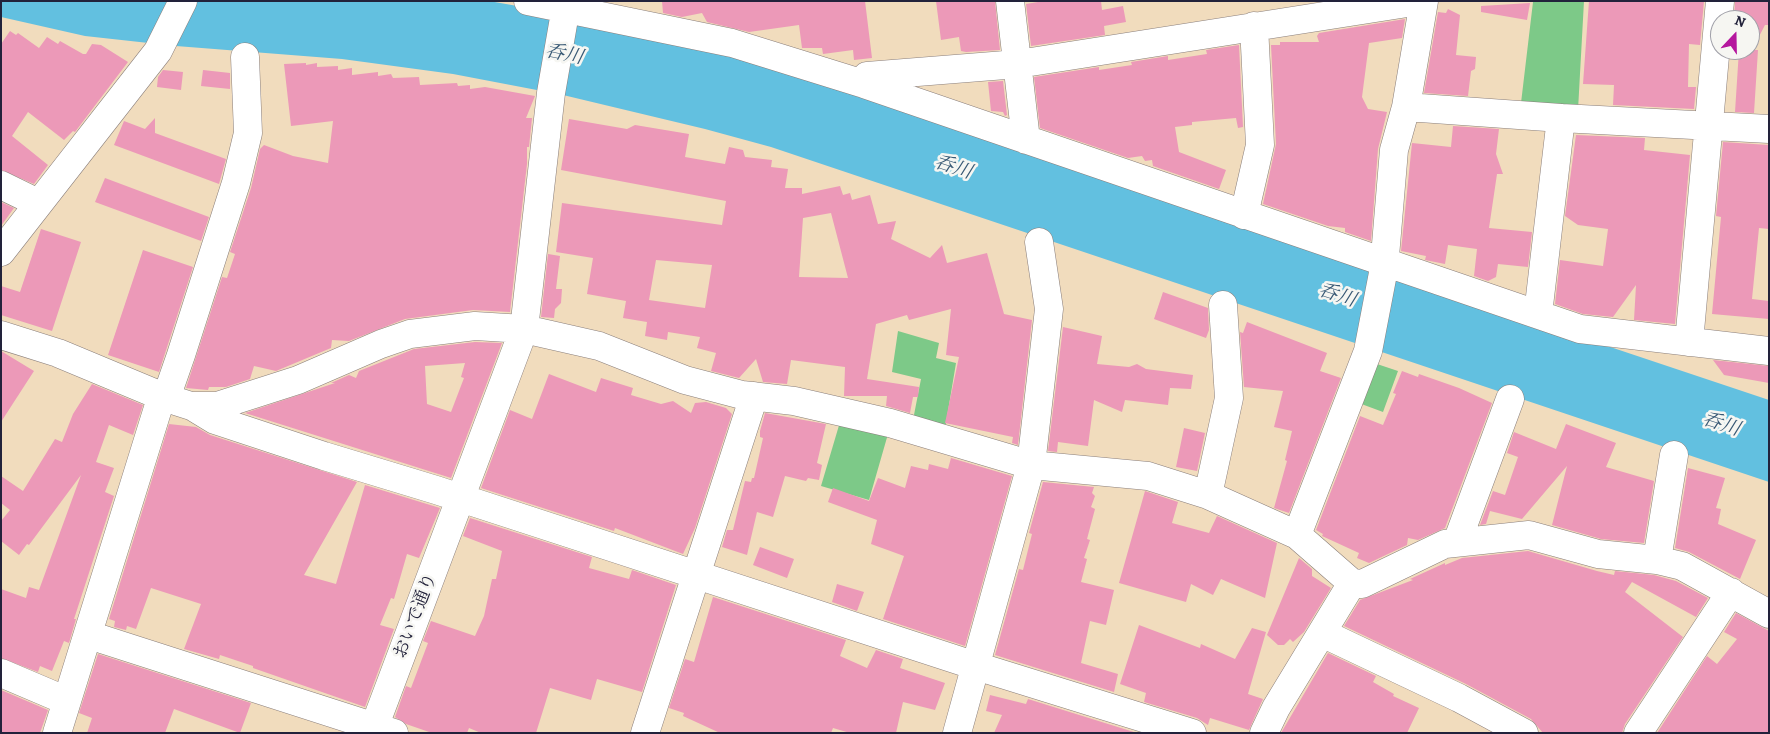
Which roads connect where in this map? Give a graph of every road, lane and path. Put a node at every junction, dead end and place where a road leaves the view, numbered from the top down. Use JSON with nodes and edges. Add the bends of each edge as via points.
{"nodes":[{"id":1,"x":183,"y":1,"type":"edge"},
{"id":2,"x":1010,"y":1,"type":"edge"},
{"id":3,"x":1420,"y":1,"type":"edge"},
{"id":4,"x":1424,"y":1,"type":"edge"},
{"id":5,"x":1720,"y":1,"type":"edge"},
{"id":6,"x":555,"y":6,"type":"edge"},
{"id":7,"x":1254,"y":26,"type":"junction"},
{"id":8,"x":245,"y":57,"type":"dead end"},
{"id":9,"x":1018,"y":64,"type":"junction"},
{"id":10,"x":864,"y":84,"type":"junction"},
{"id":11,"x":1406,"y":106,"type":"junction"},
{"id":12,"x":1561,"y":118,"type":"junction"},
{"id":13,"x":1710,"y":125,"type":"junction"},
{"id":14,"x":1769,"y":129,"type":"edge"},
{"id":15,"x":1026,"y":140,"type":"junction"},
{"id":16,"x":1,"y":185,"type":"edge"},
{"id":17,"x":38,"y":204,"type":"junction"},
{"id":18,"x":1244,"y":215,"type":"junction"},
{"id":19,"x":1039,"y":242,"type":"dead end"},
{"id":20,"x":1,"y":252,"type":"edge"},
{"id":21,"x":1384,"y":265,"type":"junction"},
{"id":22,"x":1223,"y":305,"type":"dead end"},
{"id":23,"x":1538,"y":314,"type":"junction"},
{"id":24,"x":524,"y":329,"type":"junction"},
{"id":25,"x":1,"y":335,"type":"edge"},
{"id":26,"x":1689,"y":342,"type":"junction"},
{"id":27,"x":1769,"y":351,"type":"edge"},
{"id":28,"x":754,"y":396,"type":"junction"},
{"id":29,"x":1510,"y":399,"type":"dead end"},
{"id":30,"x":178,"y":402,"type":"junction"},
{"id":31,"x":1674,"y":455,"type":"dead end"},
{"id":32,"x":1031,"y":465,"type":"junction"},
{"id":33,"x":1208,"y":495,"type":"junction"},
{"id":34,"x":460,"y":498,"type":"junction"},
{"id":35,"x":1297,"y":535,"type":"junction"},
{"id":36,"x":1457,"y":542,"type":"junction"},
{"id":37,"x":1656,"y":560,"type":"junction"},
{"id":38,"x":698,"y":574,"type":"junction"},
{"id":39,"x":1352,"y":583,"type":"junction"},
{"id":40,"x":1731,"y":592,"type":"junction"},
{"id":41,"x":1768,"y":612,"type":"edge"},
{"id":42,"x":1322,"y":633,"type":"junction"},
{"id":43,"x":89,"y":635,"type":"junction"},
{"id":44,"x":976,"y":666,"type":"junction"},
{"id":45,"x":1,"y":673,"type":"edge"},
{"id":46,"x":68,"y":700,"type":"junction"},
{"id":47,"x":380,"y":731,"type":"edge"},
{"id":48,"x":58,"y":733,"type":"edge"},
{"id":49,"x":645,"y":733,"type":"edge"},
{"id":50,"x":957,"y":733,"type":"edge"},
{"id":51,"x":1192,"y":733,"type":"edge"},
{"id":52,"x":1264,"y":733,"type":"edge"},
{"id":53,"x":1524,"y":733,"type":"edge"},
{"id":54,"x":1638,"y":733,"type":"edge"}],
"edges":[{"from":1,"to":17,"type":"street","via":[[159,48]]},
{"from":2,"to":9,"type":"street"},
{"from":3,"to":7,"type":"street"},
{"from":4,"to":11,"type":"street"},
{"from":5,"to":13,"type":"street"},
{"from":6,"to":10,"type":"street","via":[[732,43]]},
{"from":6,"to":24,"type":"street","name":"おいで通り","via":[[551,93]]},
{"from":7,"to":9,"type":"street"},
{"from":7,"to":18,"type":"street","via":[[1260,145]]},
{"from":8,"to":30,"type":"street","via":[[248,133]]},
{"from":9,"to":10,"type":"street","via":[[867,76]]},
{"from":9,"to":15,"type":"street"},
{"from":10,"to":15,"type":"street"},
{"from":11,"to":12,"type":"street"},
{"from":11,"to":21,"type":"street","via":[[1394,150]]},
{"from":12,"to":13,"type":"street"},
{"from":12,"to":23,"type":"street"},
{"from":13,"to":14,"type":"street"},
{"from":13,"to":26,"type":"street"},
{"from":15,"to":18,"type":"street"},
{"from":16,"to":17,"type":"street"},
{"from":17,"to":20,"type":"street"},
{"from":18,"to":21,"type":"street"},
{"from":19,"to":32,"type":"street","via":[[1048,309]]},
{"from":21,"to":23,"type":"street"},
{"from":21,"to":35,"type":"street","via":[[1368,351]]},
{"from":22,"to":33,"type":"street","via":[[1229,398]]},
{"from":23,"to":26,"type":"street","via":[[1580,329]]},
{"from":24,"to":28,"type":"street","via":[[600,346],[685,380]]},
{"from":24,"to":30,"type":"street","via":[[475,326],[410,334],[298,380],[218,406]]},
{"from":24,"to":34,"type":"street","name":"おいで通り"},
{"from":25,"to":30,"type":"street","via":[[58,353]]},
{"from":26,"to":27,"type":"street"},
{"from":28,"to":32,"type":"street","via":[[794,401],[890,423]]},
{"from":28,"to":38,"type":"street"},
{"from":29,"to":36,"type":"street"},
{"from":30,"to":34,"type":"street","via":[[216,420]]},
{"from":30,"to":43,"type":"street","via":[[158,408]]},
{"from":31,"to":37,"type":"street"},
{"from":32,"to":33,"type":"street","via":[[1148,476]]},
{"from":32,"to":44,"type":"street"},
{"from":33,"to":35,"type":"street"},
{"from":34,"to":38,"type":"street"},
{"from":34,"to":47,"type":"street","name":"おいで通り"},
{"from":35,"to":39,"type":"street"},
{"from":36,"to":37,"type":"street","via":[[1529,535],[1598,554]]},
{"from":36,"to":39,"type":"street","via":[[1445,544],[1362,584]]},
{"from":37,"to":40,"type":"street","via":[[1682,566]]},
{"from":38,"to":44,"type":"street"},
{"from":38,"to":49,"type":"street"},
{"from":39,"to":42,"type":"street"},
{"from":40,"to":41,"type":"street"},
{"from":40,"to":54,"type":"street"},
{"from":42,"to":52,"type":"street"},
{"from":42,"to":53,"type":"street","via":[[1459,698]]},
{"from":43,"to":46,"type":"street"},
{"from":43,"to":47,"type":"street"},
{"from":44,"to":50,"type":"street"},
{"from":44,"to":51,"type":"street"},
{"from":45,"to":46,"type":"street"},
{"from":46,"to":48,"type":"street"}]}
